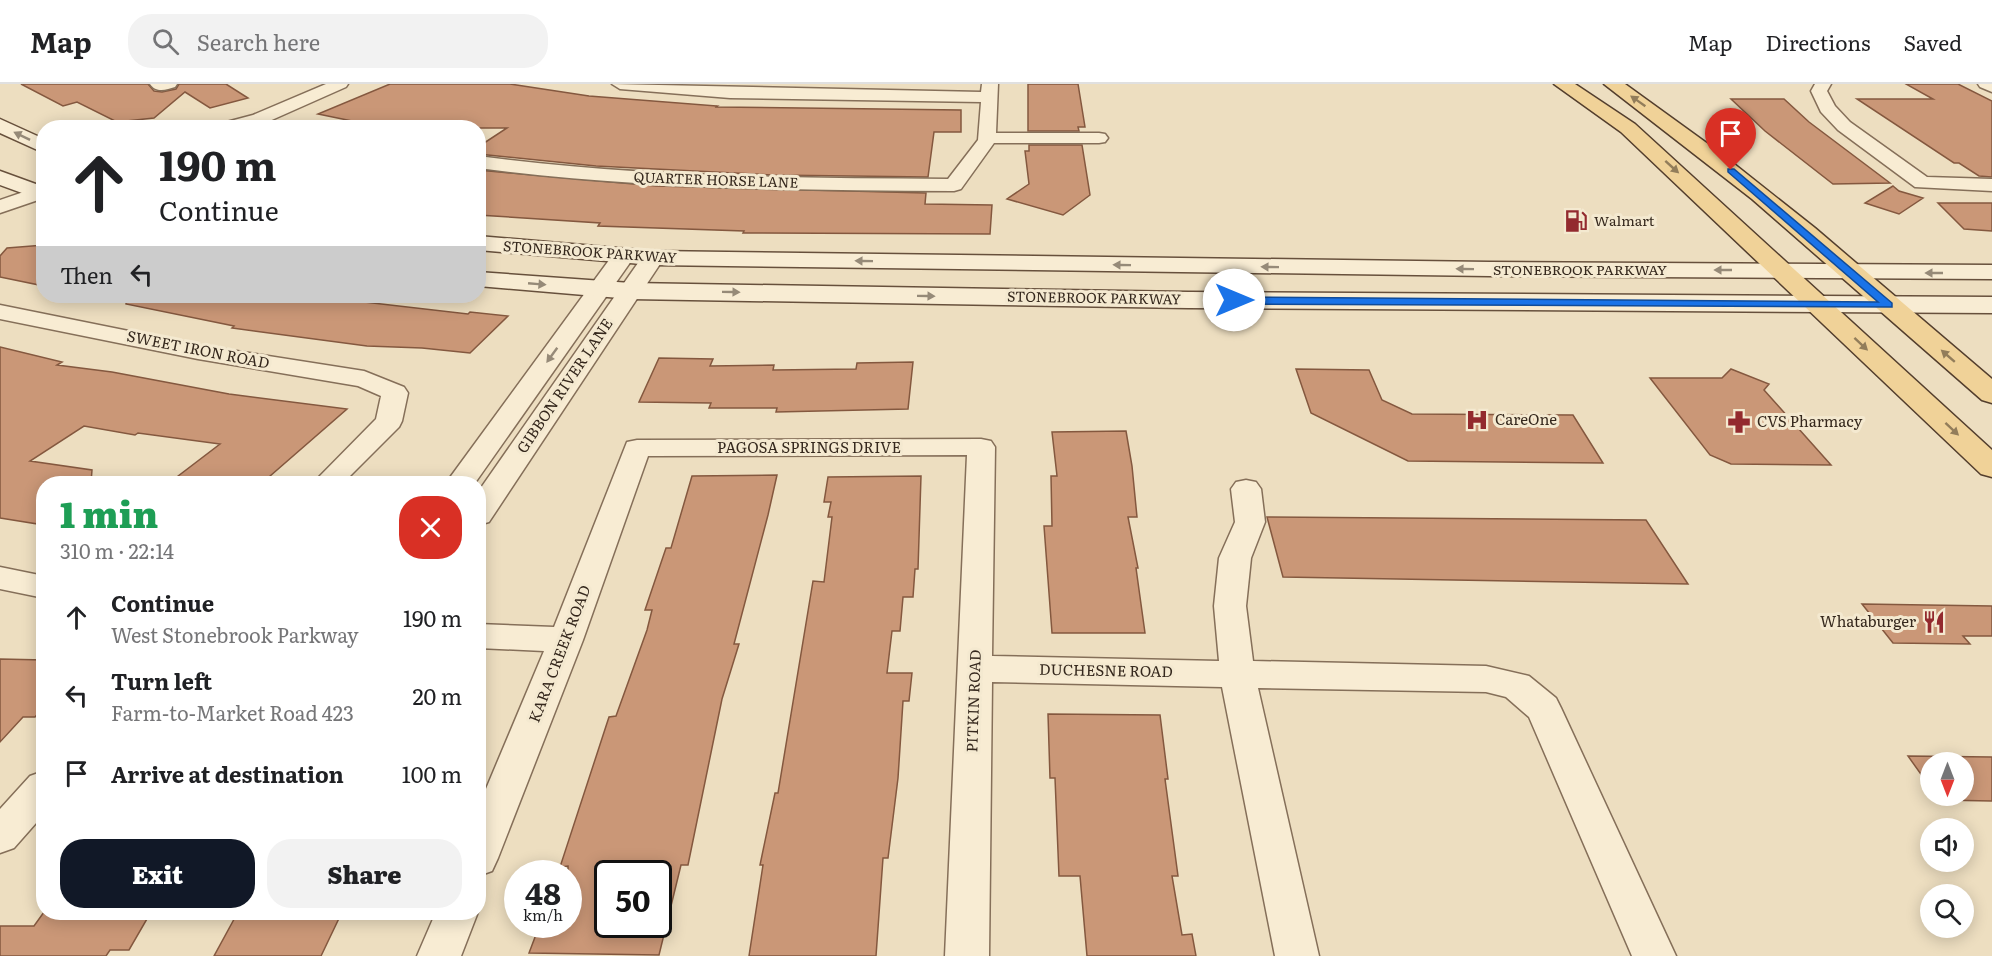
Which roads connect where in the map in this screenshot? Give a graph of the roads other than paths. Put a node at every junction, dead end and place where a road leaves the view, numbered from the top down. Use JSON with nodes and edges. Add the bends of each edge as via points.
{"nodes":[{"id":1,"x":340,"y":84,"type":"edge"},
{"id":2,"x":620,"y":84,"type":"edge"},
{"id":3,"x":1563,"y":84,"type":"edge"},
{"id":4,"x":1613,"y":84,"type":"edge"},
{"id":5,"x":1823,"y":84,"type":"edge"},
{"id":6,"x":1986,"y":84,"type":"edge"},
{"id":7,"x":1992,"y":87,"type":"edge"},
{"id":8,"x":989,"y":90,"type":"edge"},
{"id":9,"x":261,"y":120,"type":"edge"},
{"id":10,"x":0,"y":125,"type":"edge"},
{"id":11,"x":987,"y":138,"type":"junction"},
{"id":12,"x":1099,"y":138,"type":"dead end"},
{"id":13,"x":36,"y":143,"type":"edge"},
{"id":14,"x":486,"y":163,"type":"edge"},
{"id":15,"x":0,"y":177,"type":"edge"},
{"id":16,"x":1992,"y":184,"type":"edge"},
{"id":17,"x":36,"y":193,"type":"edge"},
{"id":18,"x":36,"y":198,"type":"edge"},
{"id":19,"x":36,"y":199,"type":"edge"},
{"id":20,"x":0,"y":207,"type":"edge"},
{"id":21,"x":0,"y":217,"type":"edge"},
{"id":22,"x":486,"y":244,"type":"edge"},
{"id":23,"x":623,"y":257,"type":"junction"},
{"id":24,"x":653,"y":258,"type":"junction"},
{"id":25,"x":1180,"y":266,"type":"junction"},
{"id":26,"x":1782,"y":270,"type":"junction"},
{"id":27,"x":1850,"y":272,"type":"junction"},
{"id":28,"x":1992,"y":272,"type":"edge"},
{"id":29,"x":486,"y":280,"type":"edge"},
{"id":30,"x":599,"y":290,"type":"junction"},
{"id":31,"x":631,"y":291,"type":"junction"},
{"id":32,"x":1188,"y":300,"type":"junction"},
{"id":33,"x":1818,"y":304,"type":"junction"},
{"id":34,"x":1888,"y":305,"type":"junction"},
{"id":35,"x":1992,"y":305,"type":"edge"},
{"id":36,"x":0,"y":312,"type":"edge"},
{"id":37,"x":1992,"y":394,"type":"edge"},
{"id":38,"x":981,"y":447,"type":"joint"},
{"id":39,"x":637,"y":448,"type":"joint"},
{"id":40,"x":1992,"y":467,"type":"edge"},
{"id":41,"x":334,"y":476,"type":"edge"},
{"id":42,"x":465,"y":476,"type":"edge"},
{"id":43,"x":1246,"y":489,"type":"dead end"},
{"id":44,"x":486,"y":503,"type":"edge"},
{"id":45,"x":0,"y":578,"type":"edge"},
{"id":46,"x":36,"y":585,"type":"edge"},
{"id":47,"x":486,"y":636,"type":"edge"},
{"id":48,"x":566,"y":640,"type":"junction"},
{"id":49,"x":975,"y":669,"type":"junction"},
{"id":50,"x":1237,"y":673,"type":"junction"},
{"id":51,"x":36,"y":796,"type":"edge"},
{"id":52,"x":0,"y":836,"type":"edge"},
{"id":53,"x":486,"y":838,"type":"edge"},
{"id":54,"x":454,"y":920,"type":"edge"},
{"id":55,"x":439,"y":956,"type":"edge"},
{"id":56,"x":967,"y":956,"type":"edge"},
{"id":57,"x":1297,"y":956,"type":"edge"},
{"id":58,"x":1654,"y":956,"type":"edge"}],
"edges":[{"from":1,"to":9,"type":"street"},
{"from":2,"to":8,"type":"street","via":[[730,93]]},
{"from":3,"to":26,"type":"main road","one_way":true,"via":[[1628,128]]},
{"from":27,"to":4,"type":"main road","one_way":true,"via":[[1696,142]]},
{"from":5,"to":16,"type":"street","via":[[1820,91],[1827,108],[1844,126],[1922,183]]},
{"from":6,"to":7,"type":"street"},
{"from":8,"to":11,"type":"street"},
{"from":13,"to":10,"type":"main road","one_way":true},
{"from":11,"to":12,"type":"street"},
{"from":11,"to":14,"type":"street","name":"QUARTER HORSE LANE","via":[[954,185],[654,179]]},
{"from":15,"to":17,"type":"main road"},
{"from":18,"to":20,"type":"street"},
{"from":19,"to":21,"type":"street"},
{"from":22,"to":23,"type":"main road","name":"STONEBROOK PARKWAY"},
{"from":23,"to":24,"type":"main road","name":"STONEBROOK PARKWAY"},
{"from":23,"to":30,"type":"street","name":"GIBBON RIVER LANE"},
{"from":25,"to":24,"type":"main road","name":"STONEBROOK PARKWAY","one_way":true},
{"from":24,"to":31,"type":"street","name":"GIBBON RIVER LANE"},
{"from":26,"to":25,"type":"main road","name":"STONEBROOK PARKWAY","one_way":true},
{"from":25,"to":32,"type":"main road"},
{"from":26,"to":27,"type":"main road","name":"STONEBROOK PARKWAY"},
{"from":26,"to":33,"type":"main road"},
{"from":28,"to":27,"type":"main road","name":"STONEBROOK PARKWAY","one_way":true},
{"from":27,"to":34,"type":"main road"},
{"from":29,"to":30,"type":"main road","name":"STONEBROOK PARKWAY","one_way":true},
{"from":30,"to":31,"type":"main road","name":"STONEBROOK PARKWAY"},
{"from":30,"to":42,"type":"street","name":"GIBBON RIVER LANE","one_way":true},
{"from":31,"to":32,"type":"main road","name":"STONEBROOK PARKWAY","one_way":true},
{"from":31,"to":44,"type":"street","name":"GIBBON RIVER LANE"},
{"from":32,"to":33,"type":"main road","name":"STONEBROOK PARKWAY"},
{"from":33,"to":34,"type":"main road","name":"STONEBROOK PARKWAY"},
{"from":33,"to":40,"type":"main road","one_way":true},
{"from":34,"to":35,"type":"main road","name":"STONEBROOK PARKWAY"},
{"from":37,"to":34,"type":"main road","one_way":true},
{"from":36,"to":41,"type":"street","name":"SWEET IRON ROAD","via":[[198,352],[364,379],[395,393],[389,421]]},
{"from":38,"to":39,"type":"street","name":"PAGOSA SPRINGS DRIVE"},
{"from":38,"to":49,"type":"street","name":"PITKIN ROAD"},
{"from":39,"to":48,"type":"street","name":"KARA CREEK ROAD"},
{"from":43,"to":50,"type":"street","via":[[1250,522],[1235,558],[1230,606]]},
{"from":45,"to":46,"type":"street"},
{"from":47,"to":48,"type":"street"},
{"from":48,"to":53,"type":"street","name":"KARA CREEK ROAD"},
{"from":49,"to":50,"type":"street","name":"DUCHESNE ROAD"},
{"from":49,"to":56,"type":"street","name":"PITKIN ROAD"},
{"from":50,"to":57,"type":"street"},
{"from":50,"to":58,"type":"street","name":"DUCHESNE ROAD","via":[[1486,679],[1517,686],[1543,708]]},
{"from":51,"to":52,"type":"street"},
{"from":54,"to":55,"type":"street"}]}
